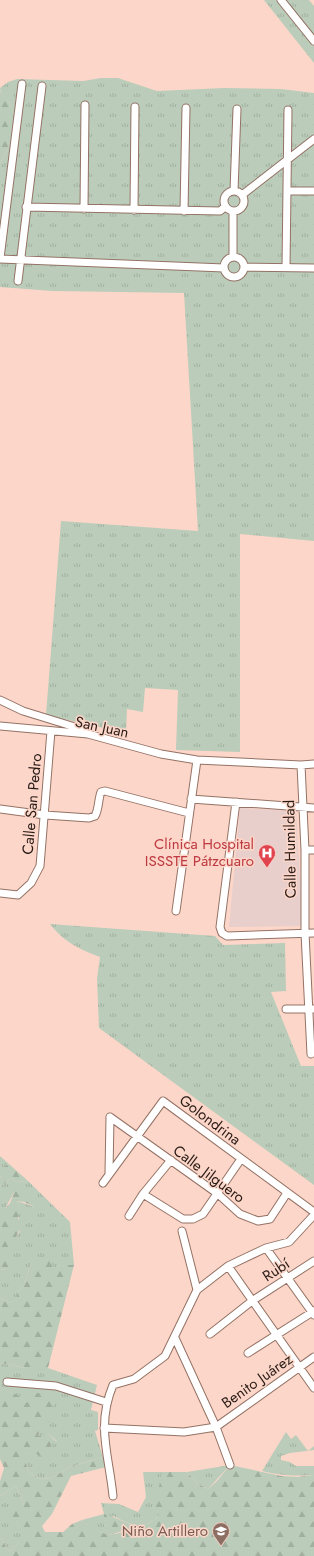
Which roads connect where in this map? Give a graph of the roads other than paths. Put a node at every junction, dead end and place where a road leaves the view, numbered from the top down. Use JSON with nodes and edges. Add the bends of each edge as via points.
{"nodes":[{"id":1,"x":281,"y":0,"type":"edge"},
{"id":2,"x":314,"y":41,"type":"edge"},
{"id":3,"x":22,"y":84,"type":"dead end"},
{"id":4,"x":42,"y":86,"type":"dead end"},
{"id":5,"x":85,"y":105,"type":"dead end"},
{"id":6,"x":135,"y":107,"type":"dead end"},
{"id":7,"x":186,"y":108,"type":"dead end"},
{"id":8,"x":237,"y":109,"type":"dead end"},
{"id":9,"x":288,"y":110,"type":"dead end"},
{"id":10,"x":314,"y":139,"type":"edge"},
{"id":11,"x":287,"y":160,"type":"junction"},
{"id":12,"x":234,"y":191,"type":"junction"},
{"id":13,"x":287,"y":191,"type":"junction"},
{"id":14,"x":314,"y":191,"type":"edge"},
{"id":15,"x":242,"y":195,"type":"junction"},
{"id":16,"x":26,"y":207,"type":"junction"},
{"id":17,"x":226,"y":207,"type":"junction"},
{"id":18,"x":3,"y":208,"type":"edge"},
{"id":19,"x":84,"y":208,"type":"junction"},
{"id":20,"x":134,"y":210,"type":"junction"},
{"id":21,"x":184,"y":211,"type":"junction"},
{"id":22,"x":233,"y":211,"type":"junction"},
{"id":23,"x":233,"y":257,"type":"junction"},
{"id":24,"x":0,"y":258,"type":"edge"},
{"id":25,"x":20,"y":261,"type":"junction"},
{"id":26,"x":244,"y":267,"type":"junction"},
{"id":27,"x":286,"y":267,"type":"junction"},
{"id":28,"x":224,"y":268,"type":"junction"},
{"id":29,"x":314,"y":268,"type":"edge"},
{"id":30,"x":18,"y":281,"type":"dead end"},
{"id":31,"x":0,"y":700,"type":"edge"},
{"id":32,"x":0,"y":726,"type":"edge"},
{"id":33,"x":51,"y":731,"type":"junction"},
{"id":34,"x":88,"y":734,"type":"junction"},
{"id":35,"x":197,"y":760,"type":"junction"},
{"id":36,"x":314,"y":764,"type":"edge"},
{"id":37,"x":300,"y":765,"type":"junction"},
{"id":38,"x":191,"y":799,"type":"junction"},
{"id":39,"x":236,"y":802,"type":"junction"},
{"id":40,"x":303,"y":808,"type":"junction"},
{"id":41,"x":314,"y":808,"type":"edge"},
{"id":42,"x":0,"y":809,"type":"edge"},
{"id":43,"x":189,"y":813,"type":"junction"},
{"id":44,"x":45,"y":815,"type":"junction"},
{"id":45,"x":304,"y":850,"type":"junction"},
{"id":46,"x":314,"y":850,"type":"edge"},
{"id":47,"x":0,"y":893,"type":"edge"},
{"id":48,"x":176,"y":911,"type":"dead end"},
{"id":49,"x":305,"y":933,"type":"junction"},
{"id":50,"x":314,"y":933,"type":"edge"},
{"id":51,"x":286,"y":1009,"type":"dead end"},
{"id":52,"x":312,"y":1009,"type":"edge"},
{"id":53,"x":311,"y":1054,"type":"dead end"},
{"id":54,"x":137,"y":1137,"type":"junction"},
{"id":55,"x":241,"y":1159,"type":"junction"},
{"id":56,"x":171,"y":1160,"type":"junction"},
{"id":57,"x":110,"y":1173,"type":"junction"},
{"id":58,"x":103,"y":1183,"type":"dead end"},
{"id":59,"x":287,"y":1193,"type":"junction"},
{"id":60,"x":143,"y":1194,"type":"junction"},
{"id":61,"x":218,"y":1194,"type":"junction"},
{"id":62,"x":129,"y":1216,"type":"dead end"},
{"id":63,"x":313,"y":1218,"type":"edge"},
{"id":64,"x":182,"y":1231,"type":"dead end"},
{"id":65,"x":266,"y":1248,"type":"junction"},
{"id":66,"x":314,"y":1261,"type":"edge"},
{"id":67,"x":228,"y":1266,"type":"junction"},
{"id":68,"x":288,"y":1277,"type":"junction"},
{"id":69,"x":197,"y":1290,"type":"junction"},
{"id":70,"x":252,"y":1301,"type":"junction"},
{"id":71,"x":313,"y":1312,"type":"edge"},
{"id":72,"x":210,"y":1334,"type":"dead end"},
{"id":73,"x":276,"y":1335,"type":"junction"},
{"id":74,"x":175,"y":1338,"type":"junction"},
{"id":75,"x":248,"y":1353,"type":"dead end"},
{"id":76,"x":314,"y":1357,"type":"edge"},
{"id":77,"x":300,"y":1368,"type":"junction"},
{"id":78,"x":7,"y":1382,"type":"dead end"},
{"id":79,"x":314,"y":1388,"type":"edge"},
{"id":80,"x":106,"y":1402,"type":"junction"},
{"id":81,"x":216,"y":1427,"type":"junction"},
{"id":82,"x":104,"y":1428,"type":"junction"},
{"id":83,"x":230,"y":1466,"type":"dead end"},
{"id":84,"x":113,"y":1496,"type":"dead end"}],
"edges":[{"from":1,"to":2,"type":"street"},
{"from":3,"to":18,"type":"street"},
{"from":4,"to":16,"type":"street"},
{"from":5,"to":19,"type":"street"},
{"from":6,"to":20,"type":"street"},
{"from":7,"to":21,"type":"street"},
{"from":8,"to":12,"type":"street"},
{"from":9,"to":11,"type":"street"},
{"from":10,"to":11,"type":"street"},
{"from":11,"to":13,"type":"street"},
{"from":11,"to":15,"type":"street"},
{"from":12,"to":15,"type":"street"},
{"from":12,"to":17,"type":"street","via":[[226,195]]},
{"from":13,"to":14,"type":"street"},
{"from":13,"to":27,"type":"street"},
{"from":15,"to":22,"type":"street","via":[[243,205],[239,210]]},
{"from":16,"to":19,"type":"street"},
{"from":16,"to":25,"type":"street"},
{"from":17,"to":21,"type":"street","via":[[220,211]]},
{"from":17,"to":22,"type":"street"},
{"from":18,"to":24,"type":"street"},
{"from":19,"to":20,"type":"street"},
{"from":20,"to":21,"type":"street"},
{"from":22,"to":23,"type":"street"},
{"from":23,"to":26,"type":"street","via":[[242,261]]},
{"from":23,"to":28,"type":"street","via":[[227,259]]},
{"from":24,"to":25,"type":"street"},
{"from":25,"to":28,"type":"street"},
{"from":25,"to":30,"type":"street"},
{"from":26,"to":27,"type":"street"},
{"from":26,"to":28,"type":"street","via":[[240,275],[234,277],[226,274]]},
{"from":27,"to":29,"type":"street"},
{"from":31,"to":34,"type":"street","via":[[22,711],[75,727]]},
{"from":32,"to":33,"type":"street","name":"San Juan"},
{"from":33,"to":34,"type":"street","name":"San Juan"},
{"from":33,"to":44,"type":"street","name":"Calle San Pedro"},
{"from":34,"to":35,"type":"street","name":"San Juan","via":[[161,754]]},
{"from":35,"to":37,"type":"street","name":"San Juan"},
{"from":35,"to":38,"type":"street"},
{"from":36,"to":37,"type":"street","name":"San Juan"},
{"from":37,"to":40,"type":"street","name":"Calle Humildad"},
{"from":38,"to":39,"type":"street"},
{"from":38,"to":43,"type":"street"},
{"from":39,"to":40,"type":"street"},
{"from":39,"to":49,"type":"street","via":[[220,927],[222,933],[226,936]]},
{"from":40,"to":41,"type":"street"},
{"from":40,"to":45,"type":"street","name":"Calle Humildad"},
{"from":42,"to":44,"type":"street"},
{"from":43,"to":44,"type":"street","via":[[105,791],[101,792],[95,816],[89,818]]},
{"from":43,"to":48,"type":"street"},
{"from":44,"to":47,"type":"street","name":"Calle San Pedro","via":[[40,866],[31,883],[18,895]]},
{"from":45,"to":46,"type":"street"},
{"from":45,"to":49,"type":"street","name":"Calle Humildad"},
{"from":49,"to":50,"type":"street"},
{"from":49,"to":52,"type":"street","name":"Calle Humildad"},
{"from":51,"to":52,"type":"street"},
{"from":52,"to":53,"type":"street","name":"Calle Humildad"},
{"from":54,"to":55,"type":"street","name":"Golondrina","via":[[163,1101]]},
{"from":54,"to":56,"type":"street","name":"Calle Jilguero"},
{"from":54,"to":57,"type":"street"},
{"from":54,"to":57,"type":"street","name":"Calle Jilguero","via":[[110,1117]]},
{"from":55,"to":59,"type":"street","name":"Golondrina"},
{"from":55,"to":61,"type":"street"},
{"from":56,"to":60,"type":"street"},
{"from":56,"to":61,"type":"street","name":"Calle Jilguero"},
{"from":57,"to":58,"type":"street"},
{"from":59,"to":61,"type":"street","name":"Calle Jilguero","via":[[270,1219],[258,1221],[240,1214]]},
{"from":59,"to":63,"type":"street","name":"Golondrina"},
{"from":60,"to":61,"type":"street","via":[[183,1218],[193,1219],[203,1214]]},
{"from":60,"to":62,"type":"street"},
{"from":63,"to":65,"type":"street","via":[[289,1242]]},
{"from":64,"to":69,"type":"street"},
{"from":65,"to":67,"type":"street"},
{"from":65,"to":68,"type":"street"},
{"from":66,"to":68,"type":"street","name":"Rubí"},
{"from":67,"to":69,"type":"street"},
{"from":67,"to":70,"type":"street"},
{"from":68,"to":70,"type":"street","name":"Rubí"},
{"from":68,"to":71,"type":"street"},
{"from":69,"to":74,"type":"street","via":[[179,1323]]},
{"from":70,"to":72,"type":"street","name":"Rubí"},
{"from":70,"to":73,"type":"street"},
{"from":71,"to":73,"type":"street"},
{"from":73,"to":75,"type":"street"},
{"from":73,"to":77,"type":"street"},
{"from":74,"to":80,"type":"street","via":[[165,1356],[134,1379],[112,1385]]},
{"from":74,"to":81,"type":"street"},
{"from":76,"to":77,"type":"street","name":"Benito Juárez"},
{"from":77,"to":79,"type":"street"},
{"from":77,"to":81,"type":"street","name":"Benito Juárez"},
{"from":78,"to":80,"type":"street","via":[[56,1386]]},
{"from":80,"to":82,"type":"street"},
{"from":81,"to":82,"type":"street","via":[[184,1432]]},
{"from":81,"to":83,"type":"street"},
{"from":82,"to":84,"type":"street"}]}
